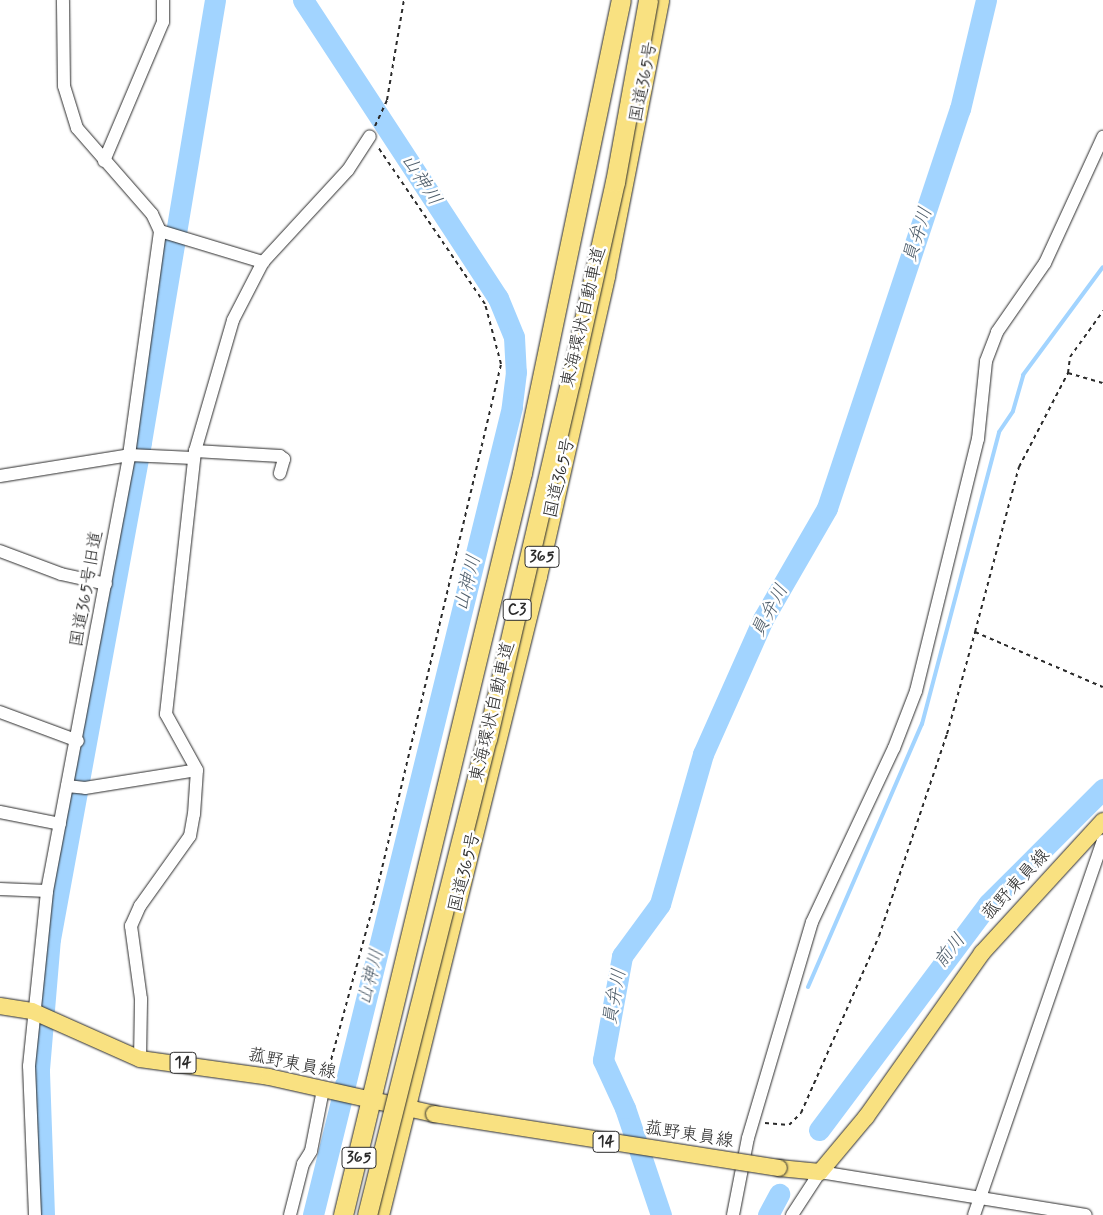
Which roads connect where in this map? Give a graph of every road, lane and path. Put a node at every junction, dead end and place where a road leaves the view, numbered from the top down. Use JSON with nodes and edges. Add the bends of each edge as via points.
{"nodes":[{"id":1,"x":63,"y":0,"type":"edge"},
{"id":2,"x":163,"y":0,"type":"edge"},
{"id":3,"x":404,"y":0,"type":"edge"},
{"id":4,"x":621,"y":0,"type":"edge"},
{"id":5,"x":648,"y":0,"type":"edge"},
{"id":6,"x":659,"y":0,"type":"edge"},
{"id":7,"x":371,"y":135,"type":"junction"},
{"id":8,"x":1103,"y":137,"type":"edge"},
{"id":9,"x":104,"y":161,"type":"junction"},
{"id":10,"x":164,"y":232,"type":"junction"},
{"id":11,"x":263,"y":262,"type":"junction"},
{"id":12,"x":1103,"y":311,"type":"edge"},
{"id":13,"x":1068,"y":373,"type":"junction"},
{"id":14,"x":1103,"y":383,"type":"edge"},
{"id":15,"x":194,"y":454,"type":"junction"},
{"id":16,"x":136,"y":455,"type":"junction"},
{"id":17,"x":280,"y":473,"type":"dead end"},
{"id":18,"x":0,"y":476,"type":"edge"},
{"id":19,"x":0,"y":551,"type":"edge"},
{"id":20,"x":106,"y":584,"type":"junction"},
{"id":21,"x":975,"y":632,"type":"junction"},
{"id":22,"x":1103,"y":688,"type":"edge"},
{"id":23,"x":0,"y":712,"type":"edge"},
{"id":24,"x":78,"y":740,"type":"junction"},
{"id":25,"x":197,"y":770,"type":"junction"},
{"id":26,"x":75,"y":787,"type":"junction"},
{"id":27,"x":0,"y":812,"type":"edge"},
{"id":28,"x":1102,"y":822,"type":"edge"},
{"id":29,"x":60,"y":824,"type":"junction"},
{"id":30,"x":1103,"y":841,"type":"edge"},
{"id":31,"x":0,"y":890,"type":"edge"},
{"id":32,"x":47,"y":891,"type":"junction"},
{"id":33,"x":0,"y":1006,"type":"edge"},
{"id":34,"x":39,"y":1014,"type":"junction"},
{"id":35,"x":140,"y":1059,"type":"junction"},
{"id":36,"x":326,"y":1091,"type":"junction"},
{"id":37,"x":368,"y":1099,"type":"junction"},
{"id":38,"x":406,"y":1109,"type":"junction"},
{"id":39,"x":754,"y":1118,"type":"junction"},
{"id":40,"x":820,"y":1172,"type":"junction"},
{"id":41,"x":980,"y":1198,"type":"junction"},
{"id":42,"x":35,"y":1215,"type":"edge"},
{"id":43,"x":290,"y":1215,"type":"edge"},
{"id":44,"x":344,"y":1215,"type":"edge"},
{"id":45,"x":367,"y":1215,"type":"edge"},
{"id":46,"x":379,"y":1215,"type":"edge"},
{"id":47,"x":733,"y":1215,"type":"edge"},
{"id":48,"x":792,"y":1215,"type":"edge"},
{"id":49,"x":974,"y":1215,"type":"edge"},
{"id":50,"x":1086,"y":1215,"type":"edge"}],
"edges":[{"from":1,"to":9,"type":"street","via":[[66,101],[77,128]]},
{"from":2,"to":9,"type":"street","via":[[163,22]]},
{"from":3,"to":7,"type":"path","via":[[384,106]]},
{"from":4,"to":37,"type":"highway","number":"365","via":[[542,386]]},
{"from":5,"to":45,"type":"highway","name":"東海環状自動車道","number":"C3","bridge":true,"via":[[615,182],[561,422]]},
{"from":6,"to":38,"type":"highway","name":"国道365号","number":"365","via":[[556,494]]},
{"from":7,"to":11,"type":"street","via":[[348,170]]},
{"from":7,"to":36,"type":"path","via":[[485,304],[501,364],[380,879]]},
{"from":8,"to":39,"type":"street","via":[[1045,263],[997,332],[986,362],[978,440],[916,691],[894,748],[812,922]]},
{"from":9,"to":10,"type":"street"},
{"from":10,"to":11,"type":"street"},
{"from":10,"to":16,"type":"street","name":"国道365号旧道"},
{"from":11,"to":15,"type":"street","via":[[230,328]]},
{"from":12,"to":13,"type":"path","via":[[1070,357]]},
{"from":13,"to":14,"type":"path"},
{"from":13,"to":21,"type":"path","via":[[1019,467]]},
{"from":15,"to":16,"type":"street"},
{"from":15,"to":17,"type":"street","via":[[280,456],[284,459]]},
{"from":15,"to":25,"type":"street","via":[[166,714]]},
{"from":16,"to":18,"type":"street"},
{"from":16,"to":20,"type":"street","name":"国道365号旧道"},
{"from":19,"to":20,"type":"street","via":[[61,574]]},
{"from":20,"to":24,"type":"street","name":"国道365号旧道"},
{"from":21,"to":22,"type":"path"},
{"from":21,"to":39,"type":"path","via":[[947,734],[880,936],[801,1113],[789,1124],[772,1126]]},
{"from":23,"to":24,"type":"street"},
{"from":24,"to":26,"type":"street","name":"国道365号旧道"},
{"from":25,"to":26,"type":"street"},
{"from":25,"to":35,"type":"street","via":[[190,836],[140,906],[131,926],[141,999]]},
{"from":26,"to":29,"type":"street","name":"国道365号旧道"},
{"from":27,"to":29,"type":"street"},
{"from":28,"to":40,"type":"main road","name":"菰野東員線","via":[[982,953],[866,1116]]},
{"from":29,"to":32,"type":"street","name":"国道365号旧道"},
{"from":30,"to":41,"type":"street"},
{"from":31,"to":32,"type":"street"},
{"from":32,"to":34,"type":"street","name":"国道365号旧道"},
{"from":33,"to":34,"type":"main road","name":"菰野東員線","number":"14"},
{"from":34,"to":35,"type":"main road","name":"菰野東員線","number":"14"},
{"from":34,"to":42,"type":"street","name":"国道365号旧道","via":[[29,1066]]},
{"from":35,"to":36,"type":"main road","name":"菰野東員線","number":"14","via":[[268,1077]]},
{"from":36,"to":37,"type":"main road","name":"菰野東員線","number":"14"},
{"from":36,"to":43,"type":"street","via":[[312,1151],[303,1164]]},
{"from":37,"to":38,"type":"main road","name":"菰野東員線","number":"14"},
{"from":37,"to":44,"type":"highway","number":"365"},
{"from":38,"to":40,"type":"main road","name":"菰野東員線","number":"14","bridge":true},
{"from":38,"to":46,"type":"highway","name":"国道365号","number":"365"},
{"from":39,"to":47,"type":"street"},
{"from":40,"to":41,"type":"street"},
{"from":40,"to":48,"type":"street"},
{"from":41,"to":49,"type":"street"},
{"from":41,"to":50,"type":"street"}]}
